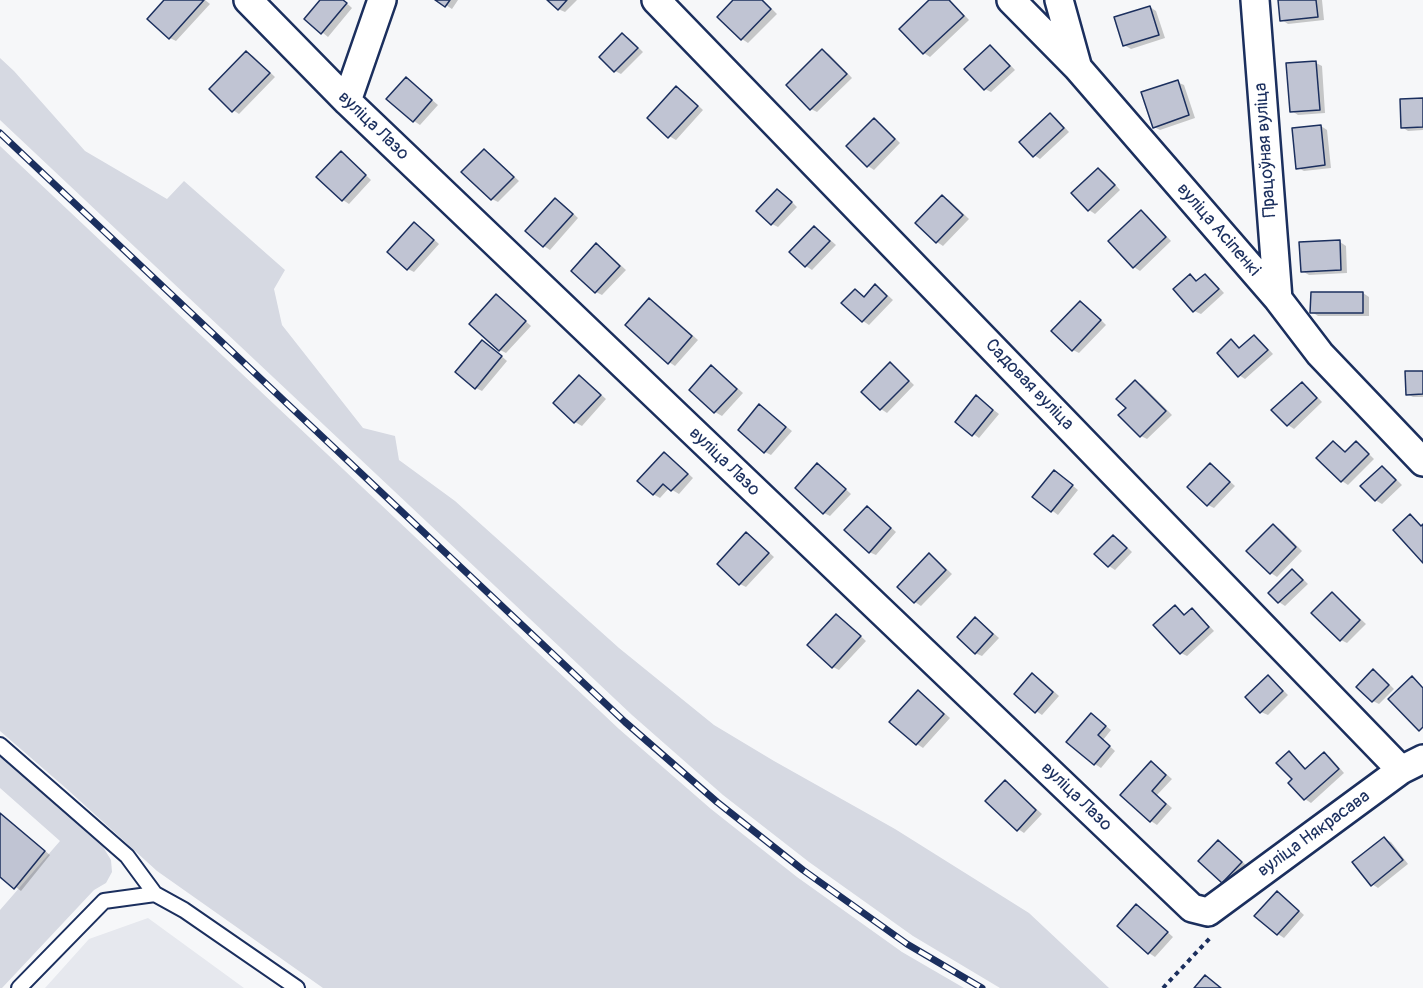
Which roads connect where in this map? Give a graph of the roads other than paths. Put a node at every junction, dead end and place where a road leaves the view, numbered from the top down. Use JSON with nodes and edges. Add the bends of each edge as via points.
{"nodes":[{"id":1,"x":248,"y":0,"type":"edge"},
{"id":2,"x":382,"y":0,"type":"edge"},
{"id":3,"x":656,"y":0,"type":"edge"},
{"id":4,"x":1011,"y":0,"type":"edge"},
{"id":5,"x":1059,"y":0,"type":"edge"},
{"id":6,"x":1255,"y":0,"type":"edge"},
{"id":7,"x":1077,"y":67,"type":"junction"},
{"id":8,"x":347,"y":101,"type":"junction"},
{"id":9,"x":1278,"y":299,"type":"junction"},
{"id":10,"x":1423,"y":462,"type":"edge"},
{"id":11,"x":0,"y":745,"type":"edge"},
{"id":12,"x":1412,"y":765,"type":"edge"},
{"id":13,"x":155,"y":894,"type":"junction"},
{"id":14,"x":1208,"y":912,"type":"joint"},
{"id":15,"x":19,"y":988,"type":"edge"},
{"id":16,"x":297,"y":988,"type":"edge"}],
"edges":[{"from":1,"to":8,"type":"street","name":"вуліца Лазо"},
{"from":2,"to":8,"type":"street"},
{"from":3,"to":12,"type":"street","name":"Садовая вуліца"},
{"from":4,"to":7,"type":"street","name":"вуліца Асіпенкі"},
{"from":5,"to":7,"type":"street"},
{"from":6,"to":9,"type":"street","name":"Працоўная вуліца"},
{"from":7,"to":9,"type":"street","name":"вуліца Асіпенкі"},
{"from":8,"to":14,"type":"street","name":"вуліца Лазо","via":[[1192,908]]},
{"from":9,"to":10,"type":"street","name":"вуліца Асіпенкі","via":[[1320,354]]},
{"from":11,"to":13,"type":"lane","via":[[127,856]]},
{"from":12,"to":14,"type":"street","name":"вуліца Някрасава"},
{"from":13,"to":15,"type":"lane","via":[[104,902]]},
{"from":13,"to":16,"type":"lane"}]}
